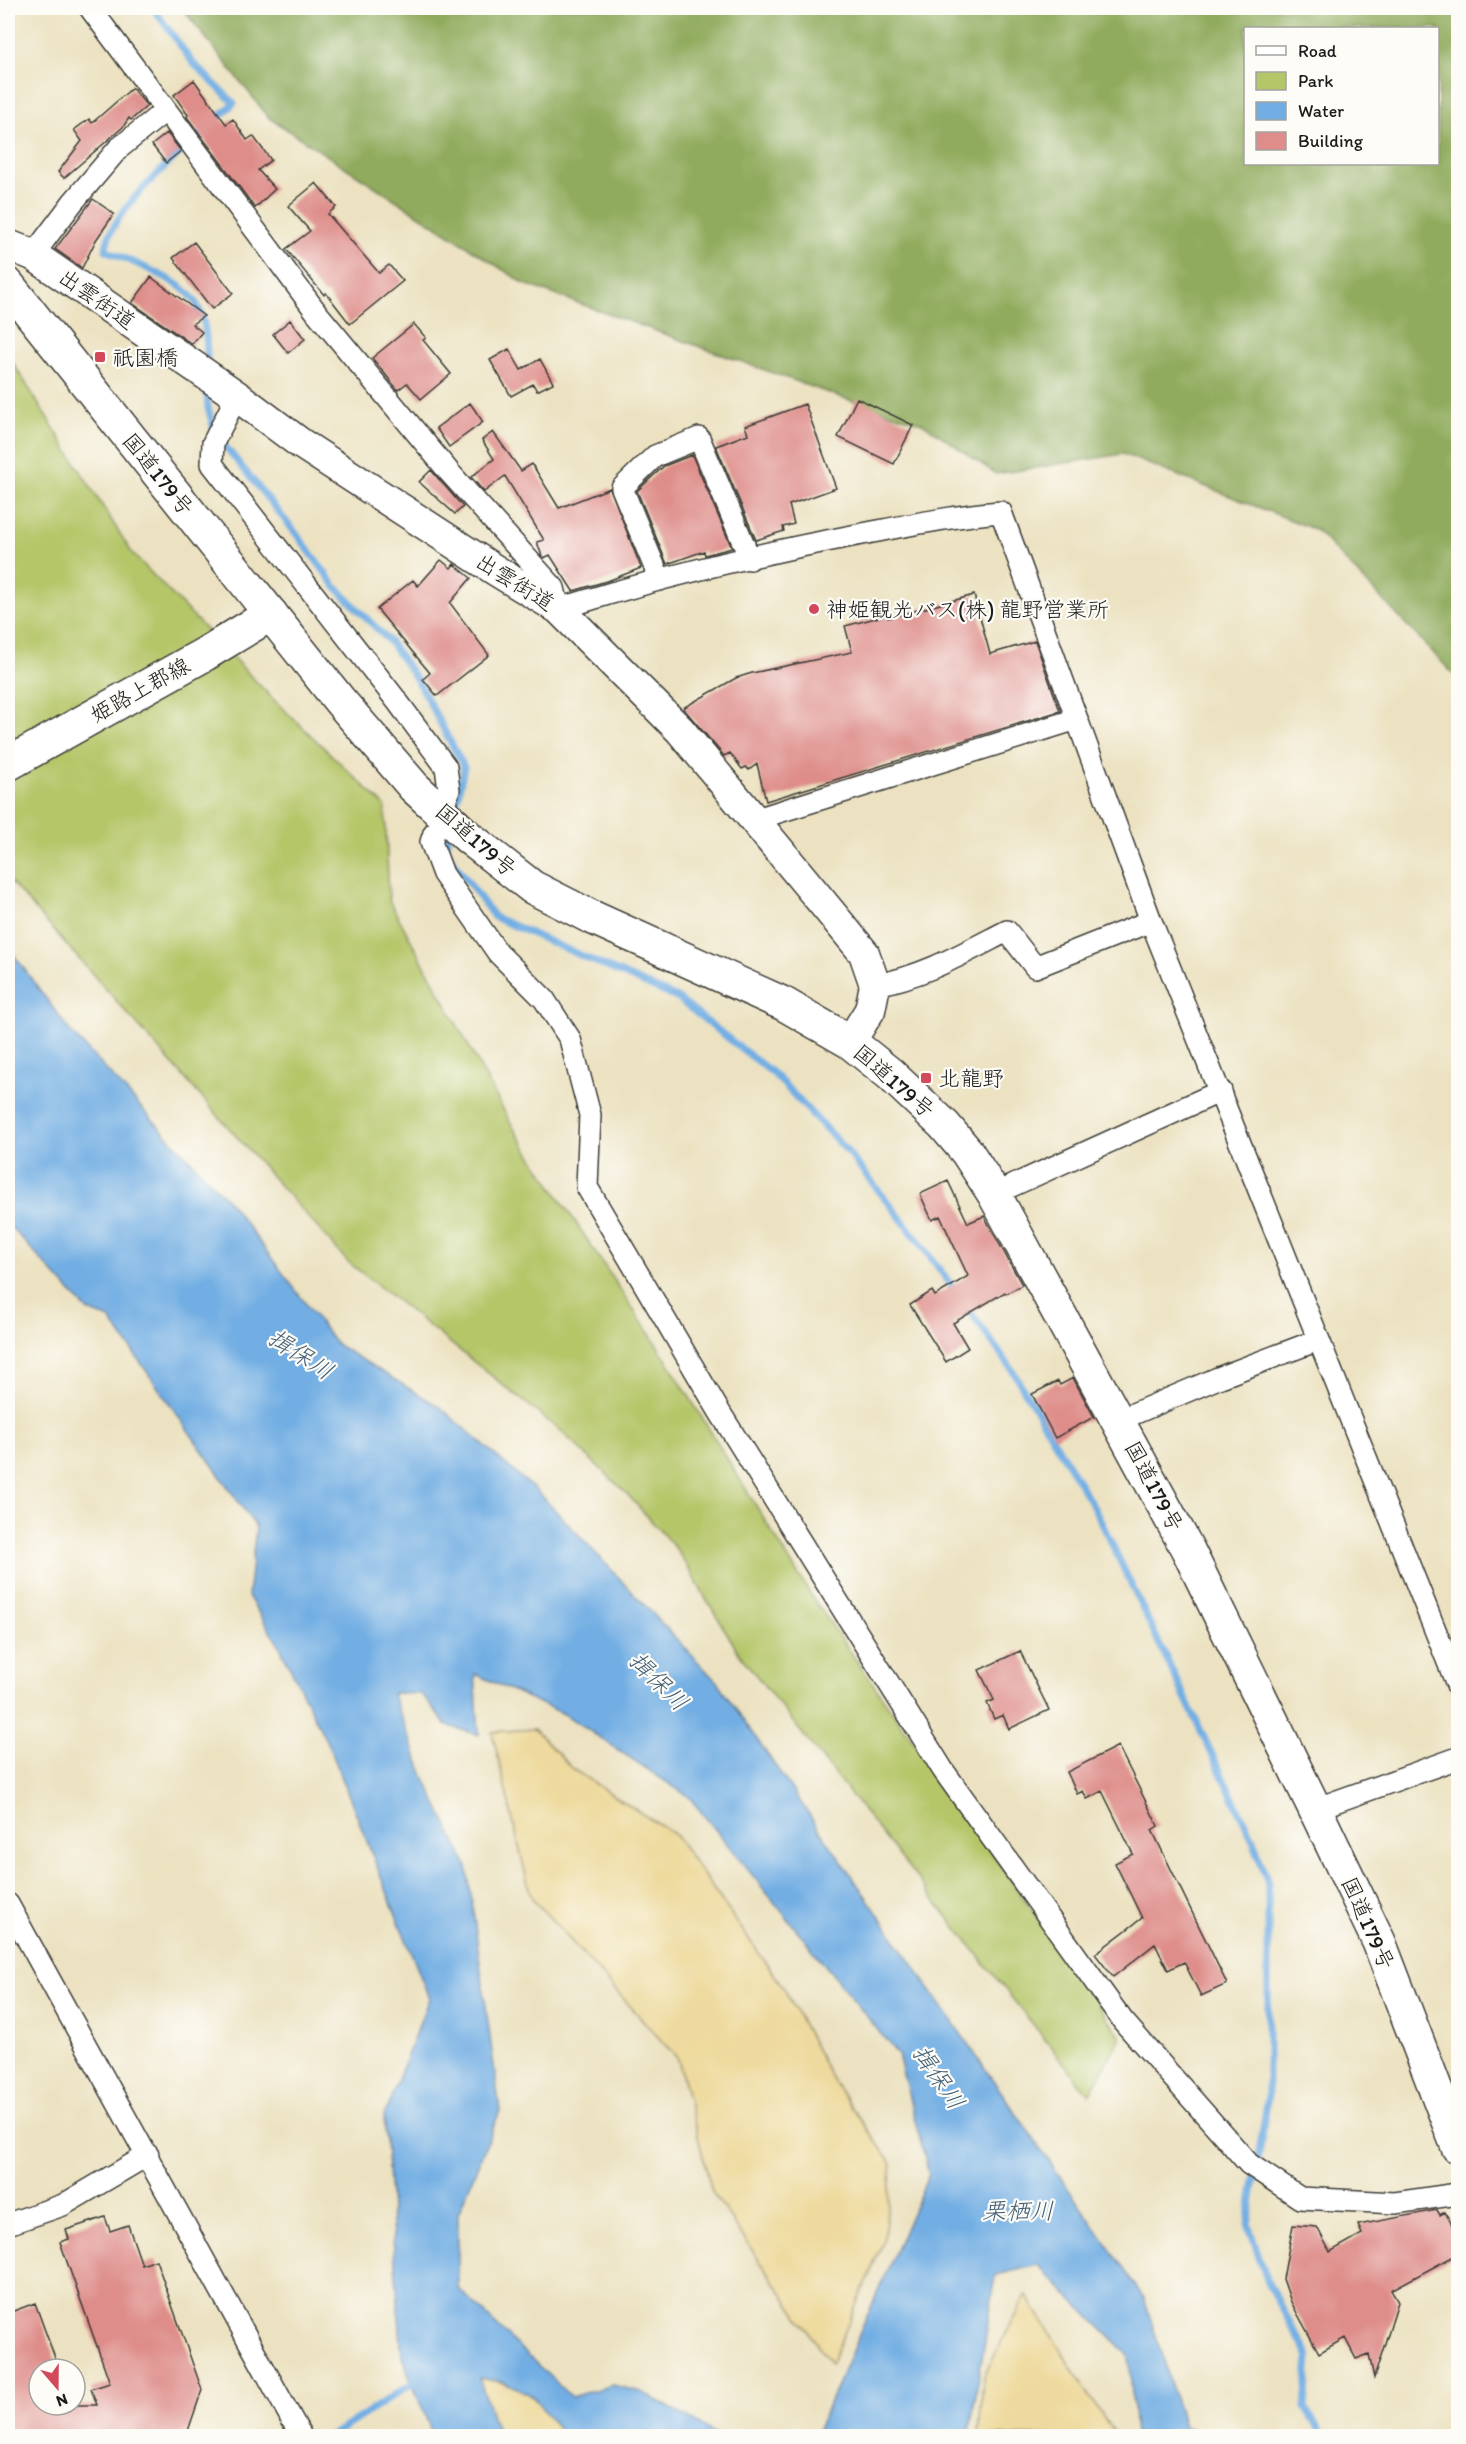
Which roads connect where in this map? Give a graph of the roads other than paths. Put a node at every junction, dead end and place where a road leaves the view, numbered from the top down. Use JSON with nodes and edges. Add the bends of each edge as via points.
{"nodes":[{"id":1,"x":90,"y":8,"type":"edge"},
{"id":2,"x":166,"y":110,"type":"junction"},
{"id":3,"x":20,"y":250,"type":"edge"},
{"id":4,"x":8,"y":285,"type":"edge"},
{"id":5,"x":237,"y":396,"type":"junction"},
{"id":6,"x":750,"y":558,"type":"junction"},
{"id":7,"x":660,"y":579,"type":"junction"},
{"id":8,"x":560,"y":609,"type":"junction"},
{"id":9,"x":271,"y":614,"type":"junction"},
{"id":10,"x":1077,"y":719,"type":"junction"},
{"id":11,"x":8,"y":764,"type":"edge"},
{"id":12,"x":446,"y":799,"type":"dead end"},
{"id":13,"x":753,"y":820,"type":"junction"},
{"id":14,"x":434,"y":833,"type":"dead end"},
{"id":15,"x":1151,"y":921,"type":"junction"},
{"id":16,"x":875,"y":985,"type":"junction"},
{"id":17,"x":850,"y":1042,"type":"junction"},
{"id":18,"x":1221,"y":1090,"type":"junction"},
{"id":19,"x":994,"y":1194,"type":"junction"},
{"id":20,"x":1318,"y":1340,"type":"junction"},
{"id":21,"x":1119,"y":1420,"type":"junction"},
{"id":22,"x":1458,"y":1687,"type":"edge"},
{"id":23,"x":1458,"y":1758,"type":"edge"},
{"id":24,"x":1315,"y":1809,"type":"junction"},
{"id":25,"x":8,"y":1904,"type":"edge"},
{"id":26,"x":1456,"y":2135,"type":"edge"},
{"id":27,"x":148,"y":2155,"type":"junction"},
{"id":28,"x":1458,"y":2194,"type":"edge"},
{"id":29,"x":8,"y":2224,"type":"edge"},
{"id":30,"x":301,"y":2436,"type":"edge"}],
"edges":[{"from":1,"to":2,"type":"street"},
{"from":2,"to":3,"type":"street","via":[[118,149],[73,202]]},
{"from":2,"to":8,"type":"street","via":[[317,313],[450,472],[554,588]]},
{"from":3,"to":5,"type":"street","name":"出雲街道"},
{"from":4,"to":9,"type":"main road","name":"国道179号"},
{"from":5,"to":8,"type":"street","name":"出雲街道","via":[[300,443]]},
{"from":5,"to":12,"type":"street","via":[[218,434],[212,464],[446,767]]},
{"from":6,"to":7,"type":"street"},
{"from":6,"to":7,"type":"street","via":[[699,438],[655,456],[622,488]]},
{"from":6,"to":10,"type":"street","via":[[963,515],[1001,512]]},
{"from":7,"to":8,"type":"street"},
{"from":8,"to":13,"type":"street","name":"出雲街道","via":[[680,730]]},
{"from":9,"to":11,"type":"main road","name":"姫路上郡線"},
{"from":9,"to":17,"type":"main road","name":"国道179号","via":[[414,787],[468,837],[532,887],[784,1004]]},
{"from":10,"to":13,"type":"street"},
{"from":10,"to":15,"type":"street"},
{"from":13,"to":16,"type":"street","name":"出雲街道","via":[[864,953]]},
{"from":14,"to":28,"type":"street","via":[[431,842],[443,874],[498,953],[544,999],[570,1039],[590,1115],[587,1187],[770,1495],[943,1770],[1123,2021],[1249,2164],[1300,2198],[1395,2203]]},
{"from":15,"to":16,"type":"street","via":[[1035,967],[1007,931],[933,968]]},
{"from":15,"to":18,"type":"street"},
{"from":16,"to":17,"type":"street","via":[[870,1010]]},
{"from":17,"to":19,"type":"main road","name":"国道179号","via":[[944,1125]]},
{"from":18,"to":19,"type":"street"},
{"from":18,"to":20,"type":"street"},
{"from":19,"to":21,"type":"main road","name":"国道179号"},
{"from":20,"to":21,"type":"street"},
{"from":20,"to":22,"type":"street"},
{"from":21,"to":24,"type":"main road","name":"国道179号","via":[[1193,1559]]},
{"from":23,"to":24,"type":"street"},
{"from":24,"to":26,"type":"main road","name":"国道179号","via":[[1379,1942]]},
{"from":25,"to":27,"type":"street"},
{"from":27,"to":29,"type":"street","via":[[63,2205]]},
{"from":27,"to":30,"type":"street"}]}
